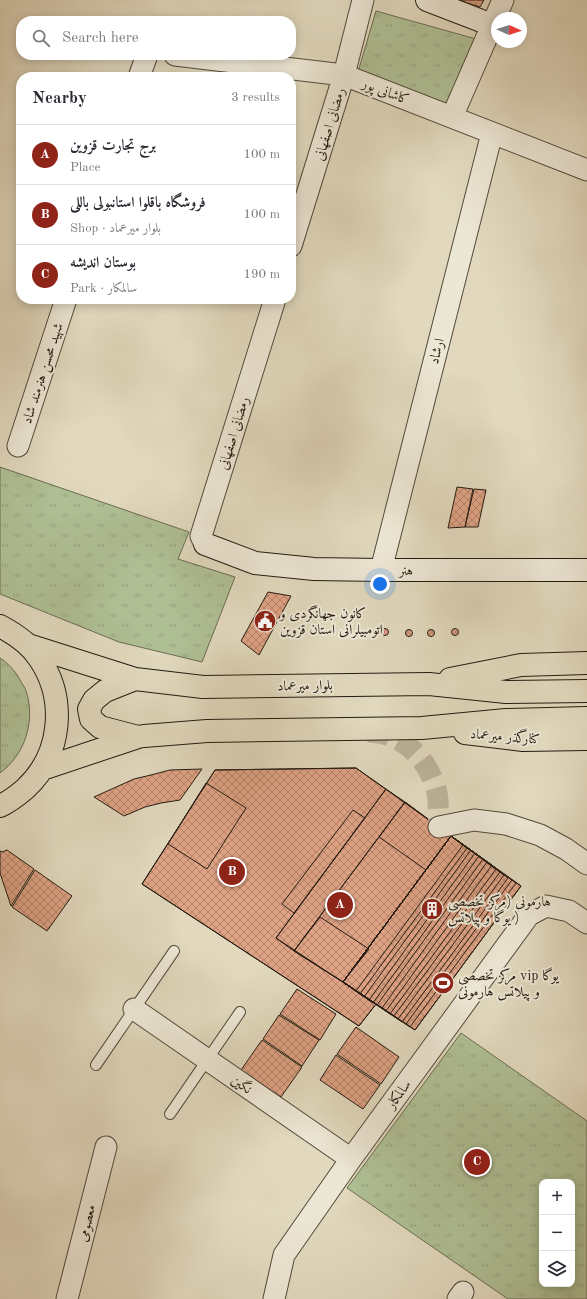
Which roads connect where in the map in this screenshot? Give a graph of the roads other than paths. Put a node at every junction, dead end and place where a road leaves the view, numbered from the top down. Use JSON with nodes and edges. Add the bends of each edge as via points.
{"nodes":[{"id":1,"x":363,"y":0,"type":"edge"},
{"id":2,"x":427,"y":0,"type":"edge"},
{"id":3,"x":503,"y":0,"type":"edge"},
{"id":4,"x":498,"y":12,"type":"edge"},
{"id":5,"x":491,"y":25,"type":"edge"},
{"id":6,"x":491,"y":27,"type":"edge"},
{"id":7,"x":145,"y":60,"type":"edge"},
{"id":8,"x":217,"y":60,"type":"edge"},
{"id":9,"x":141,"y":72,"type":"edge"},
{"id":10,"x":344,"y":75,"type":"junction"},
{"id":11,"x":452,"y":117,"type":"junction"},
{"id":12,"x":492,"y":132,"type":"junction"},
{"id":13,"x":587,"y":170,"type":"edge"},
{"id":14,"x":296,"y":230,"type":"edge"},
{"id":15,"x":64,"y":304,"type":"edge"},
{"id":16,"x":273,"y":304,"type":"edge"},
{"id":17,"x":18,"y":446,"type":"dead end"},
{"id":18,"x":205,"y":544,"type":"joint"},
{"id":19,"x":381,"y":570,"type":"junction"},
{"id":20,"x":587,"y":570,"type":"edge"},
{"id":21,"x":0,"y":626,"type":"edge"},
{"id":22,"x":28,"y":645,"type":"junction"},
{"id":23,"x":587,"y":663,"type":"edge"},
{"id":24,"x":135,"y":679,"type":"junction"},
{"id":25,"x":429,"y":684,"type":"junction"},
{"id":26,"x":587,"y":691,"type":"edge"},
{"id":27,"x":587,"y":718,"type":"edge"},
{"id":28,"x":422,"y":728,"type":"junction"},
{"id":29,"x":138,"y":737,"type":"junction"},
{"id":30,"x":587,"y":740,"type":"edge"},
{"id":31,"x":42,"y":769,"type":"junction"},
{"id":32,"x":0,"y":806,"type":"edge"},
{"id":33,"x":439,"y":827,"type":"dead end"},
{"id":34,"x":587,"y":864,"type":"edge"},
{"id":35,"x":587,"y":923,"type":"edge"},
{"id":36,"x":174,"y":951,"type":"dead end"},
{"id":37,"x":134,"y":1009,"type":"junction"},
{"id":38,"x":240,"y":1012,"type":"dead end"},
{"id":39,"x":207,"y":1060,"type":"junction"},
{"id":40,"x":96,"y":1065,"type":"dead end"},
{"id":41,"x":170,"y":1114,"type":"dead end"},
{"id":42,"x":106,"y":1147,"type":"dead end"},
{"id":43,"x":351,"y":1159,"type":"junction"},
{"id":44,"x":67,"y":1299,"type":"edge"},
{"id":45,"x":274,"y":1299,"type":"edge"}],
"edges":[{"from":1,"to":10,"type":"street","name":"رمضانی اصفهانی"},
{"from":2,"to":5,"type":"street"},
{"from":3,"to":4,"type":"street"},
{"from":6,"to":11,"type":"street"},
{"from":7,"to":9,"type":"street"},
{"from":8,"to":10,"type":"street","name":"کاشانی پور"},
{"from":10,"to":11,"type":"street","name":"کاشانی پور"},
{"from":10,"to":14,"type":"street","name":"رمضانی اصفهانی"},
{"from":11,"to":12,"type":"street","name":"کاشانی پور"},
{"from":12,"to":13,"type":"street","name":"کاشانی پور"},
{"from":12,"to":19,"type":"street","name":"ارشاد"},
{"from":15,"to":17,"type":"street","name":"شهید محسن هنرمند شاد"},
{"from":16,"to":18,"type":"street","name":"رمضانی اصفهانی","via":[[201,536]]},
{"from":18,"to":19,"type":"street","name":"هنر","via":[[256,563],[314,569]]},
{"from":19,"to":20,"type":"street","name":"هنر"},
{"from":21,"to":22,"type":"main road"},
{"from":22,"to":24,"type":"main road","name":"بلوار میرعماد"},
{"from":22,"to":31,"type":"main road","via":[[48,672],[57,704],[55,738]]},
{"from":23,"to":25,"type":"main road","via":[[521,665]]},
{"from":24,"to":25,"type":"main road","name":"بلوار میرعماد","via":[[203,687]]},
{"from":24,"to":29,"type":"main road","via":[[106,691],[94,700],[89,710],[91,719],[100,727]]},
{"from":25,"to":26,"type":"main road","name":"بلوار میرعماد","via":[[506,692]]},
{"from":27,"to":28,"type":"main road","via":[[506,720]]},
{"from":28,"to":29,"type":"main road","via":[[207,731]]},
{"from":28,"to":30,"type":"main road","name":"کنارگذر میرعماد","via":[[523,740]]},
{"from":29,"to":31,"type":"main road"},
{"from":31,"to":32,"type":"main road","via":[[32,783]]},
{"from":33,"to":34,"type":"street","via":[[474,820],[506,824],[540,835]]},
{"from":35,"to":43,"type":"street","name":"سالمکار","via":[[569,911],[546,906],[529,915]]},
{"from":36,"to":37,"type":"lane"},
{"from":37,"to":39,"type":"street","name":"نگین"},
{"from":37,"to":40,"type":"lane"},
{"from":38,"to":39,"type":"lane"},
{"from":39,"to":41,"type":"lane"},
{"from":39,"to":43,"type":"street","name":"نگین"},
{"from":42,"to":44,"type":"street","name":"معصومی"},
{"from":43,"to":45,"type":"street","name":"سالمکار","via":[[284,1255]]}]}
